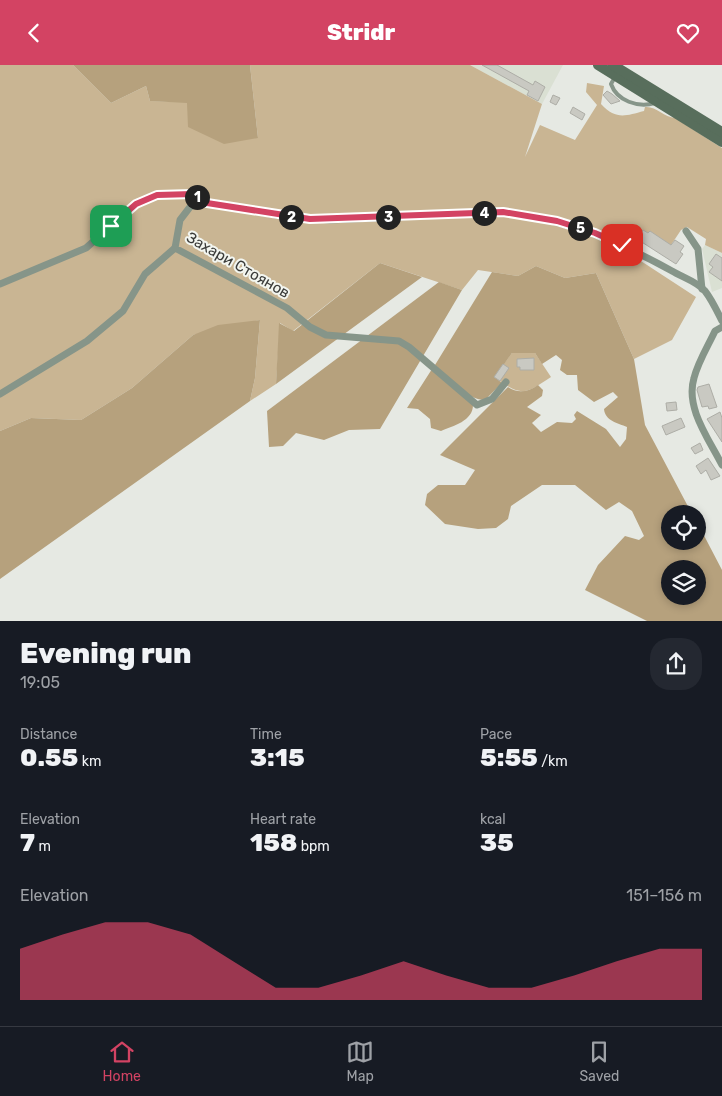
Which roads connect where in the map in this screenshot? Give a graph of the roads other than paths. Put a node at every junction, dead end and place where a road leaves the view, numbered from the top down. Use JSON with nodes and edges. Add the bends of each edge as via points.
{"nodes":[{"id":1,"x":598,"y":65,"type":"edge"},
{"id":2,"x":614,"y":70,"type":"edge"},
{"id":3,"x":661,"y":98,"type":"junction"},
{"id":4,"x":722,"y":132,"type":"edge"},
{"id":5,"x":722,"y":143,"type":"edge"},
{"id":6,"x":207,"y":203,"type":"junction"},
{"id":7,"x":686,"y":231,"type":"dead end"},
{"id":8,"x":175,"y":247,"type":"junction"},
{"id":9,"x":0,"y":284,"type":"edge"},
{"id":10,"x":702,"y":289,"type":"junction"},
{"id":11,"x":722,"y":321,"type":"edge"},
{"id":12,"x":722,"y":327,"type":"edge"},
{"id":13,"x":506,"y":381,"type":"dead end"},
{"id":14,"x":0,"y":394,"type":"edge"},
{"id":15,"x":722,"y":465,"type":"edge"}],
"edges":[{"from":1,"to":2,"type":"main road"},
{"from":2,"to":3,"type":"main road"},
{"from":2,"to":3,"type":"lane","via":[[611,84],[614,91],[634,105]]},
{"from":3,"to":4,"type":"main road"},
{"from":3,"to":5,"type":"main road"},
{"from":6,"to":8,"type":"street","name":"Захари Стоянов","via":[[190,207],[180,220]]},
{"from":6,"to":9,"type":"street","via":[[193,194],[157,195],[136,204],[86,247]]},
{"from":6,"to":10,"type":"street","via":[[281,216],[330,220],[503,212],[527,215],[595,233]]},
{"from":7,"to":10,"type":"street","via":[[698,249]]},
{"from":8,"to":13,"type":"street","name":"Захари Стоянов","via":[[287,308],[310,327],[326,335],[399,341],[477,405],[492,399]]},
{"from":8,"to":14,"type":"street","via":[[145,275],[123,311],[87,341]]},
{"from":10,"to":11,"type":"street"},
{"from":12,"to":15,"type":"street","via":[[715,331],[694,377],[692,392],[695,412]]}]}
